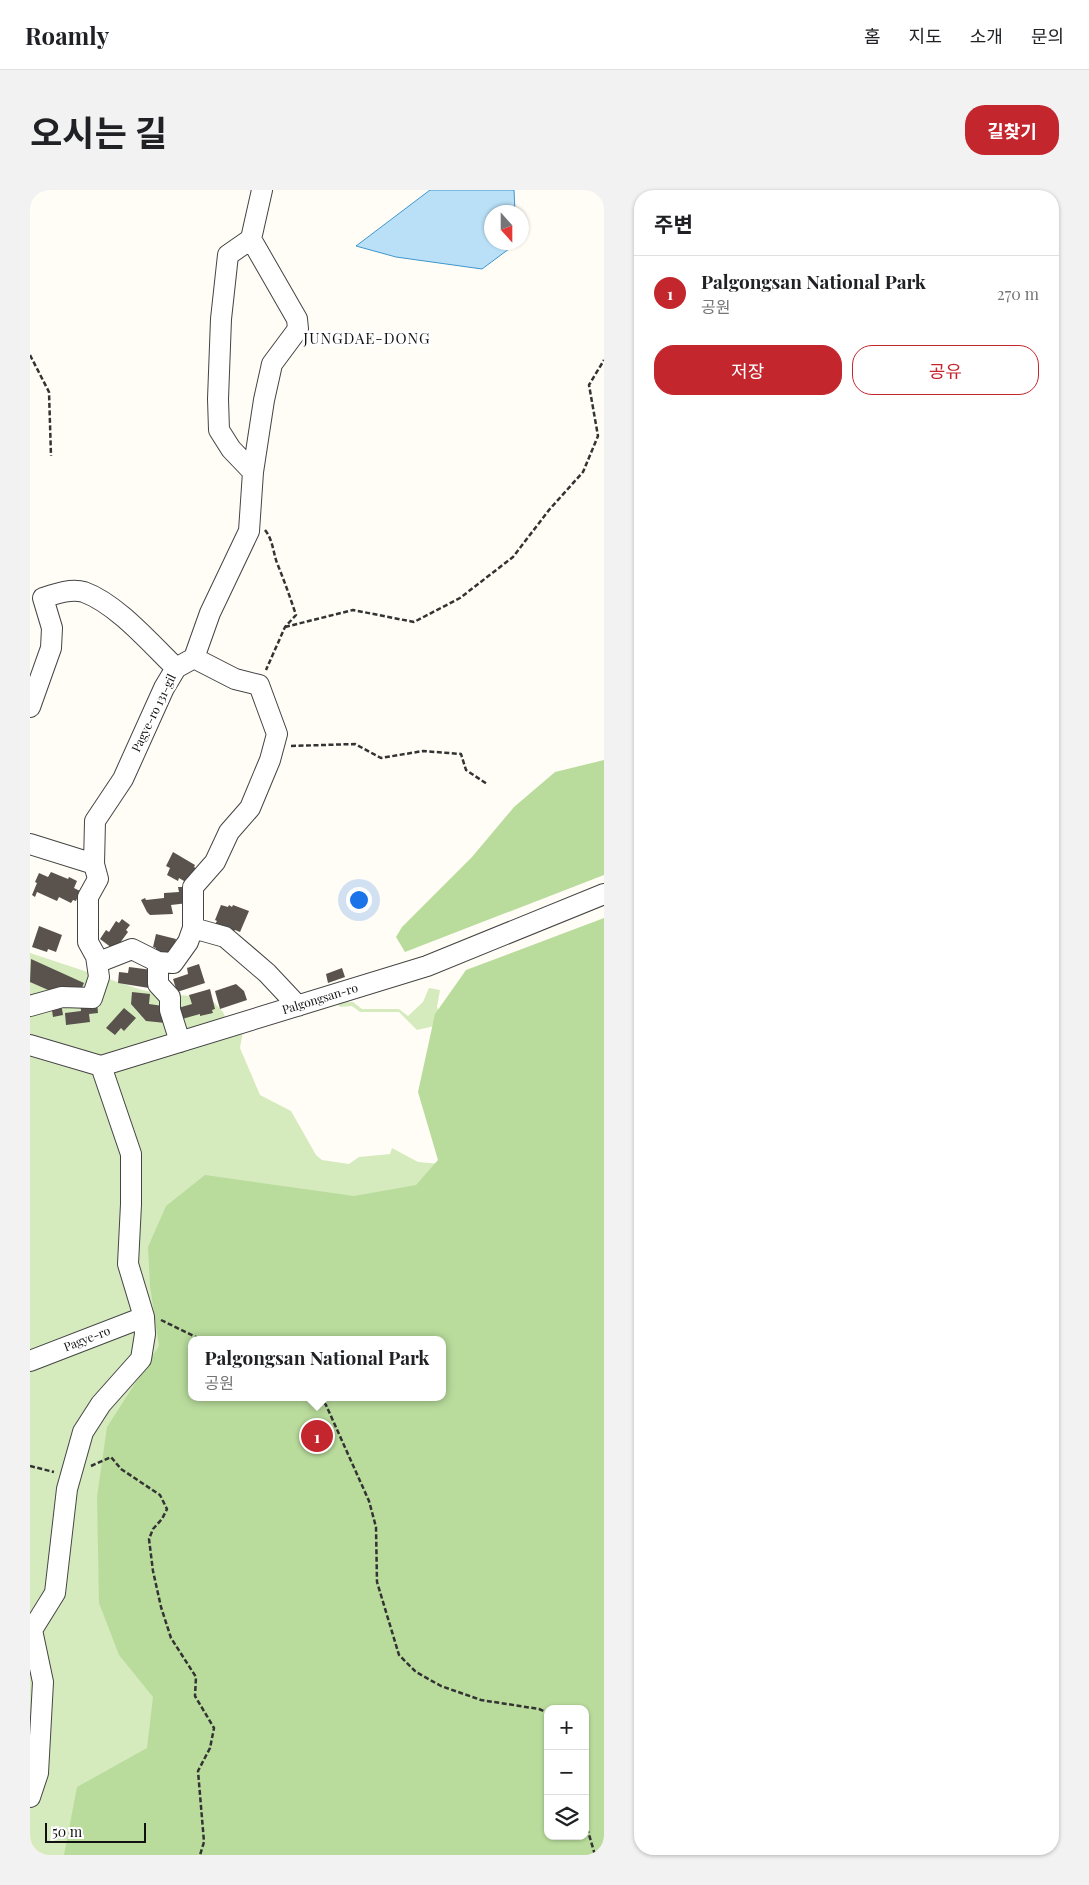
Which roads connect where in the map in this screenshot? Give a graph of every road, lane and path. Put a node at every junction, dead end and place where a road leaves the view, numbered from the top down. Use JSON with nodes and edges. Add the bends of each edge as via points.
{"nodes":[{"id":1,"x":262,"y":190,"type":"edge"},
{"id":2,"x":251,"y":239,"type":"junction"},
{"id":3,"x":30,"y":355,"type":"edge"},
{"id":4,"x":604,"y":360,"type":"edge"},
{"id":5,"x":51,"y":456,"type":"dead end"},
{"id":6,"x":253,"y":472,"type":"junction"},
{"id":7,"x":250,"y":510,"type":"junction"},
{"id":8,"x":285,"y":627,"type":"junction"},
{"id":9,"x":194,"y":658,"type":"junction"},
{"id":10,"x":176,"y":668,"type":"junction"},
{"id":11,"x":259,"y":685,"type":"junction"},
{"id":12,"x":30,"y":707,"type":"edge"},
{"id":13,"x":274,"y":746,"type":"junction"},
{"id":14,"x":487,"y":784,"type":"dead end"},
{"id":15,"x":30,"y":844,"type":"edge"},
{"id":16,"x":94,"y":864,"type":"junction"},
{"id":17,"x":604,"y":894,"type":"edge"},
{"id":18,"x":193,"y":928,"type":"junction"},
{"id":19,"x":96,"y":956,"type":"junction"},
{"id":20,"x":158,"y":962,"type":"junction"},
{"id":21,"x":30,"y":1006,"type":"edge"},
{"id":22,"x":298,"y":1006,"type":"junction"},
{"id":23,"x":180,"y":1042,"type":"junction"},
{"id":24,"x":30,"y":1045,"type":"edge"},
{"id":25,"x":101,"y":1066,"type":"junction"},
{"id":26,"x":144,"y":1317,"type":"junction"},
{"id":27,"x":193,"y":1336,"type":"edge"},
{"id":28,"x":30,"y":1361,"type":"edge"},
{"id":29,"x":322,"y":1401,"type":"edge"},
{"id":30,"x":30,"y":1466,"type":"edge"},
{"id":31,"x":70,"y":1476,"type":"junction"},
{"id":32,"x":544,"y":1711,"type":"edge"},
{"id":33,"x":30,"y":1797,"type":"edge"},
{"id":34,"x":589,"y":1834,"type":"edge"},
{"id":35,"x":200,"y":1855,"type":"edge"},
{"id":36,"x":595,"y":1855,"type":"edge"}],
"edges":[{"from":1,"to":2,"type":"street"},
{"from":2,"to":6,"type":"street","via":[[297,319],[298,329],[272,364]]},
{"from":2,"to":6,"type":"street","via":[[228,255],[221,319],[218,399],[219,430],[231,449]]},
{"from":3,"to":5,"type":"path","via":[[49,392]]},
{"from":4,"to":8,"type":"path","via":[[589,385],[598,436],[583,472],[513,557],[460,598],[414,622],[352,610]]},
{"from":6,"to":7,"type":"street"},
{"from":7,"to":8,"type":"path","via":[[270,536],[296,615]]},
{"from":7,"to":9,"type":"street","via":[[248,531],[210,613]]},
{"from":8,"to":11,"type":"path"},
{"from":9,"to":10,"type":"street","name":"Pagye-ro 131-gil"},
{"from":9,"to":11,"type":"street","via":[[235,679]]},
{"from":10,"to":12,"type":"street","via":[[132,624],[104,603],[83,592],[60,592],[43,598],[52,628],[52,648]]},
{"from":10,"to":16,"type":"street","name":"Pagye-ro 131-gil","via":[[123,779],[95,821]]},
{"from":11,"to":13,"type":"street","via":[[277,734]]},
{"from":13,"to":14,"type":"path","via":[[355,744],[381,758],[423,751],[461,754],[466,770]]},
{"from":13,"to":18,"type":"street","via":[[250,808],[229,832],[215,862],[193,887]]},
{"from":15,"to":16,"type":"street"},
{"from":16,"to":19,"type":"street","name":"Pagye-ro 131-gil","via":[[98,879],[88,897],[88,942]]},
{"from":17,"to":22,"type":"street","name":"Palgongsan-ro","via":[[428,966]]},
{"from":18,"to":20,"type":"street","via":[[188,942],[173,963]]},
{"from":18,"to":22,"type":"street","via":[[225,937],[267,973]]},
{"from":19,"to":20,"type":"street","via":[[99,962],[132,949]]},
{"from":19,"to":21,"type":"street","name":"Pagye-ro 131-gil","via":[[100,977],[92,998],[62,997]]},
{"from":20,"to":23,"type":"street","via":[[158,984],[170,997],[170,1010]]},
{"from":22,"to":23,"type":"street","name":"Palgongsan-ro"},
{"from":23,"to":25,"type":"street","name":"Palgongsan-ro"},
{"from":24,"to":25,"type":"street"},
{"from":25,"to":26,"type":"street","via":[[131,1154],[128,1264]]},
{"from":26,"to":27,"type":"path","via":[[164,1320]]},
{"from":26,"to":28,"type":"street","name":"Pagye-ro"},
{"from":26,"to":31,"type":"street","via":[[141,1359],[101,1404],[83,1432]]},
{"from":29,"to":32,"type":"path","via":[[369,1501],[376,1527],[377,1582],[399,1655],[416,1672],[441,1686],[481,1700]]},
{"from":30,"to":31,"type":"path"},
{"from":31,"to":33,"type":"street","via":[[55,1593],[32,1630],[42,1682],[38,1773]]},
{"from":31,"to":35,"type":"path","via":[[83,1476],[90,1466],[111,1457],[121,1469],[160,1495],[167,1509],[152,1529],[149,1539],[153,1571],[171,1638],[196,1677],[195,1696],[214,1728],[210,1748],[198,1771],[204,1842]]},
{"from":34,"to":36,"type":"path"}]}
